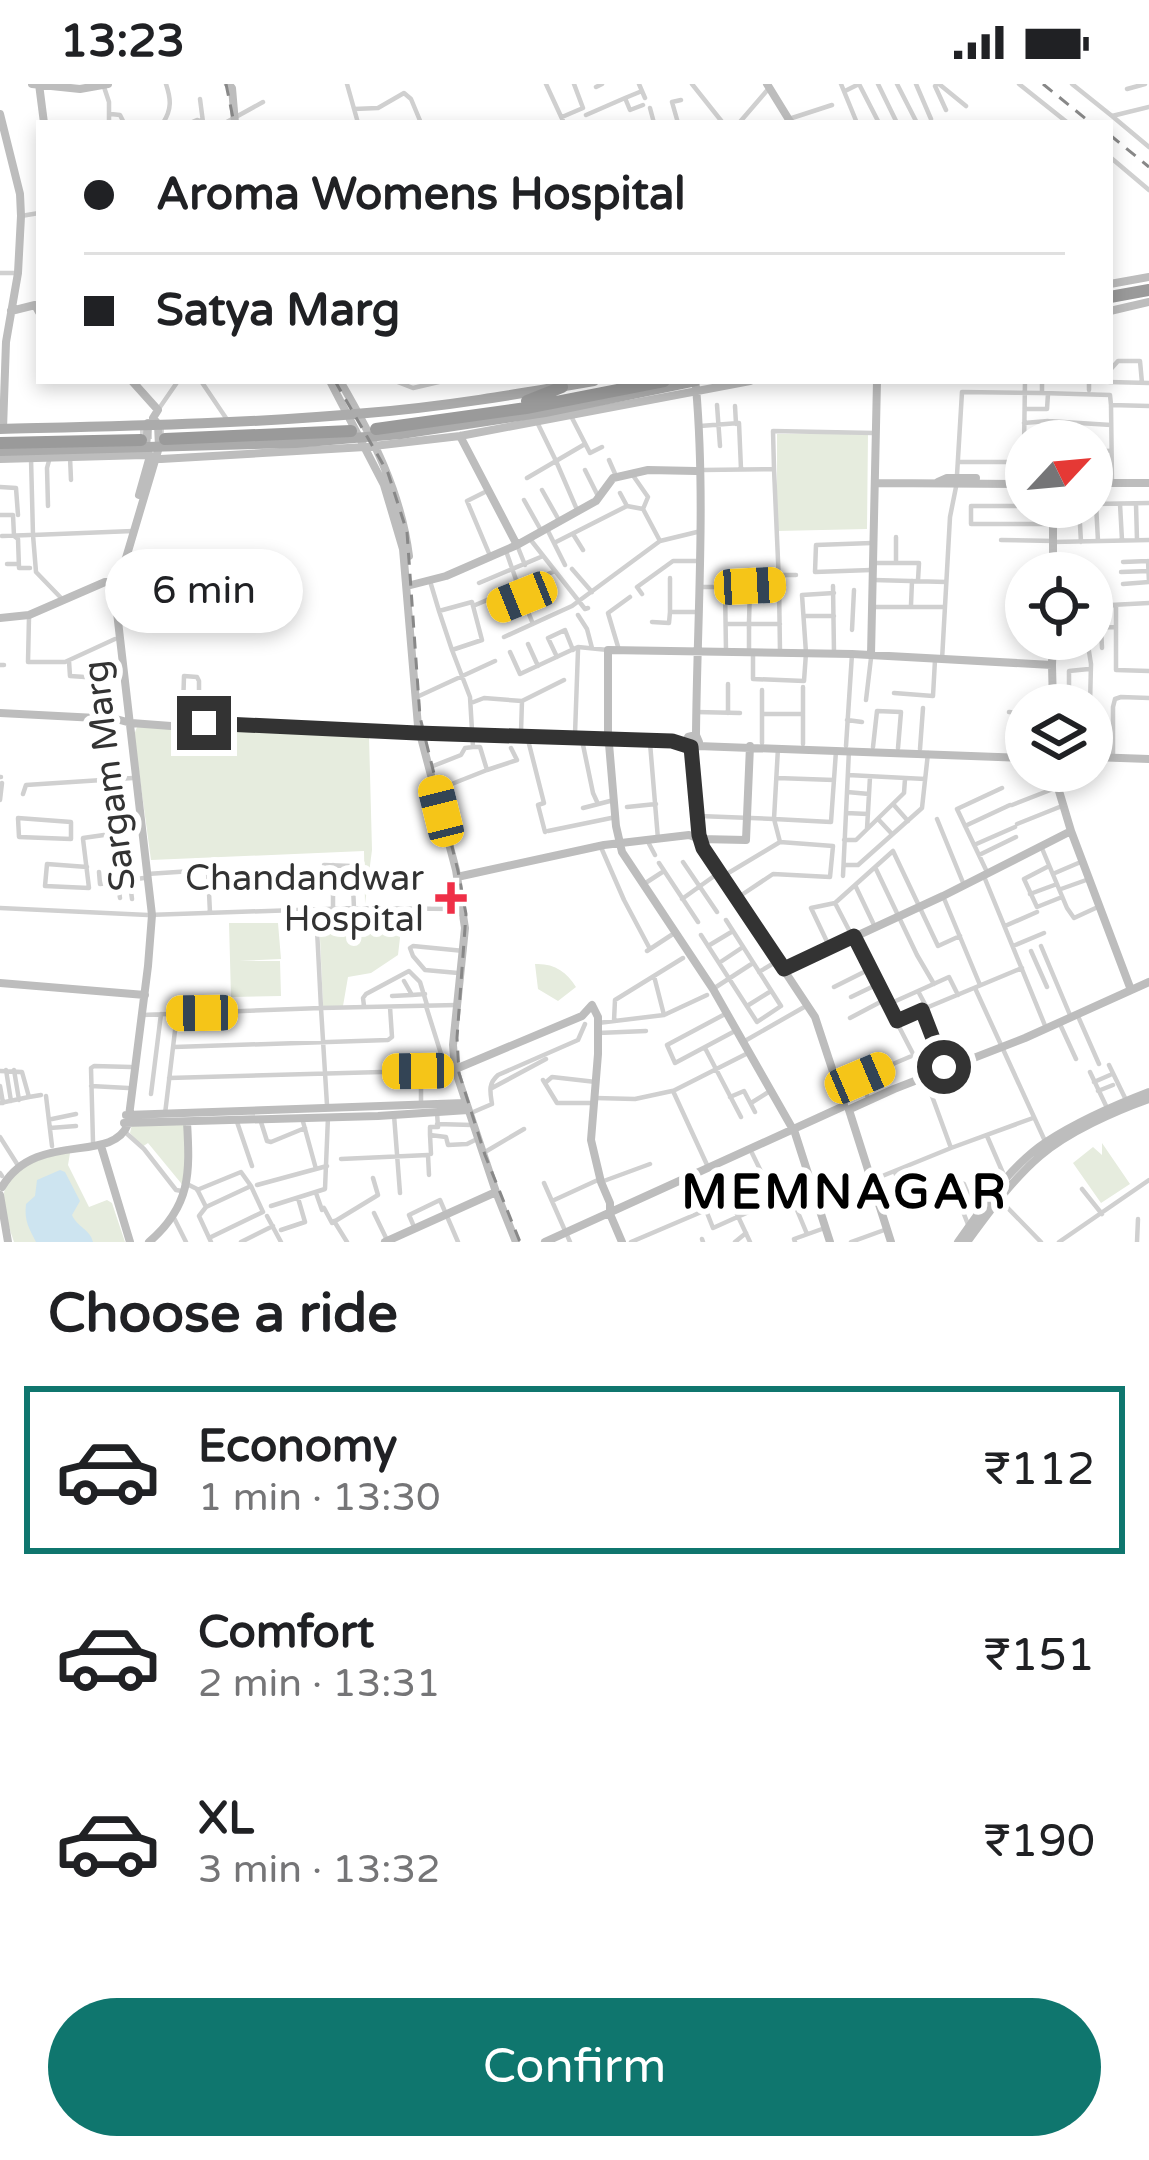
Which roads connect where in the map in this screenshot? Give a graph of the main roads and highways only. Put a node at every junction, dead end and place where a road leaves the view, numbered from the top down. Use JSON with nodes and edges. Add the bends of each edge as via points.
{"nodes":[{"id":1,"x":1113,"y":297,"type":"edge"},
{"id":2,"x":1148,"y":298,"type":"edge"},
{"id":3,"x":578,"y":384,"type":"edge"},
{"id":4,"x":618,"y":384,"type":"edge"},
{"id":5,"x":651,"y":384,"type":"edge"},
{"id":6,"x":695,"y":385,"type":"edge"},
{"id":7,"x":562,"y":387,"type":"junction"},
{"id":8,"x":523,"y":404,"type":"junction"},
{"id":9,"x":543,"y":409,"type":"junction"},
{"id":10,"x":363,"y":430,"type":"junction"},
{"id":11,"x":153,"y":436,"type":"junction"},
{"id":12,"x":0,"y":439,"type":"edge"}],
"edges":[{"from":1,"to":2,"type":"highway"},
{"from":3,"to":7,"type":"main road"},
{"from":4,"to":9,"type":"highway"},
{"from":5,"to":9,"type":"highway"},
{"from":6,"to":9,"type":"main road"},
{"from":7,"to":8,"type":"highway"},
{"from":7,"to":10,"type":"main road"},
{"from":8,"to":9,"type":"highway"},
{"from":8,"to":10,"type":"highway"},
{"from":9,"to":10,"type":"main road","via":[[467,426]]},
{"from":10,"to":11,"type":"highway"},
{"from":10,"to":11,"type":"main road","via":[[229,422]]},
{"from":11,"to":12,"type":"highway"}]}
